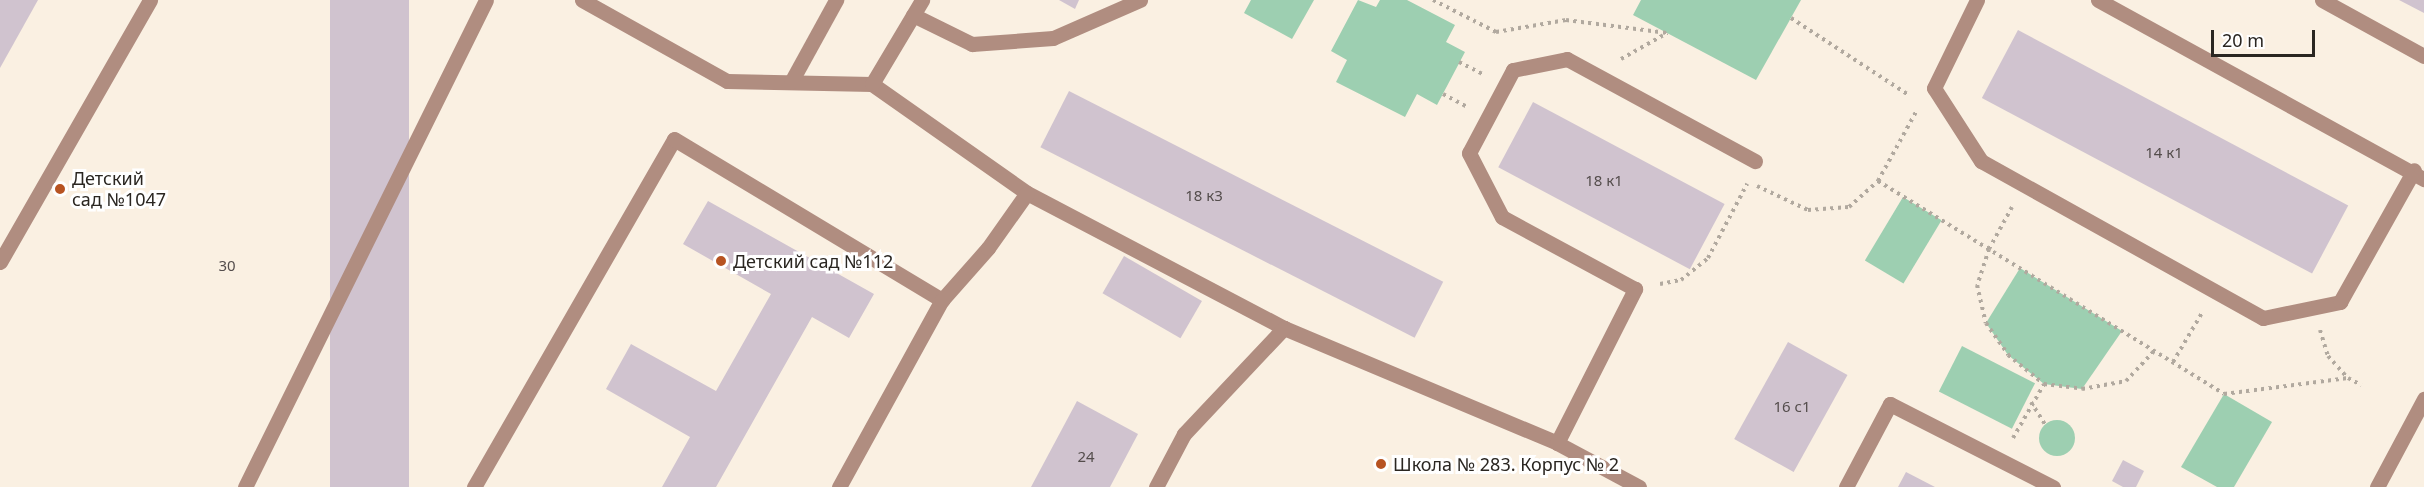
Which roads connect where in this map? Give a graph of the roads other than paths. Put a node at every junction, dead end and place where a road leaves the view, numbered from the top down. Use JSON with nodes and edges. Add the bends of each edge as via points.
{"nodes":[{"id":1,"x":150,"y":0,"type":"edge"},
{"id":2,"x":486,"y":0,"type":"edge"},
{"id":3,"x":582,"y":0,"type":"edge"},
{"id":4,"x":836,"y":0,"type":"edge"},
{"id":5,"x":922,"y":0,"type":"edge"},
{"id":6,"x":1140,"y":0,"type":"edge"},
{"id":7,"x":1977,"y":0,"type":"edge"},
{"id":8,"x":2098,"y":0,"type":"edge"},
{"id":9,"x":2322,"y":0,"type":"edge"},
{"id":10,"x":913,"y":15,"type":"junction"},
{"id":11,"x":2424,"y":56,"type":"edge"},
{"id":12,"x":791,"y":82,"type":"junction"},
{"id":13,"x":872,"y":84,"type":"junction"},
{"id":14,"x":1755,"y":161,"type":"dead end"},
{"id":15,"x":2419,"y":174,"type":"edge"},
{"id":16,"x":1027,"y":193,"type":"junction"},
{"id":17,"x":0,"y":262,"type":"edge"},
{"id":18,"x":942,"y":300,"type":"junction"},
{"id":19,"x":1284,"y":328,"type":"junction"},
{"id":20,"x":2424,"y":399,"type":"edge"},
{"id":21,"x":1557,"y":443,"type":"junction"},
{"id":22,"x":245,"y":487,"type":"edge"},
{"id":23,"x":474,"y":487,"type":"edge"},
{"id":24,"x":839,"y":487,"type":"edge"},
{"id":25,"x":1156,"y":487,"type":"edge"},
{"id":26,"x":1639,"y":487,"type":"edge"},
{"id":27,"x":1846,"y":487,"type":"edge"},
{"id":28,"x":2053,"y":487,"type":"edge"},
{"id":29,"x":2377,"y":487,"type":"edge"}],
"edges":[{"from":1,"to":17,"type":"street"},
{"from":2,"to":22,"type":"street"},
{"from":3,"to":12,"type":"street","via":[[727,81]]},
{"from":4,"to":12,"type":"street"},
{"from":5,"to":10,"type":"street"},
{"from":6,"to":10,"type":"street","via":[[1053,38],[972,44]]},
{"from":7,"to":15,"type":"street","via":[[1934,88],[1982,161],[2263,318],[2340,302]]},
{"from":8,"to":15,"type":"street"},
{"from":9,"to":11,"type":"street"},
{"from":10,"to":13,"type":"street"},
{"from":12,"to":13,"type":"street"},
{"from":13,"to":16,"type":"street"},
{"from":14,"to":21,"type":"street","via":[[1567,59],[1513,70],[1469,153],[1502,217],[1635,289]]},
{"from":16,"to":18,"type":"street","via":[[988,248]]},
{"from":16,"to":19,"type":"street"},
{"from":18,"to":23,"type":"street","via":[[674,139]]},
{"from":18,"to":24,"type":"street"},
{"from":19,"to":21,"type":"street"},
{"from":19,"to":25,"type":"street","via":[[1184,434]]},
{"from":20,"to":29,"type":"street"},
{"from":21,"to":26,"type":"street"},
{"from":27,"to":28,"type":"street","via":[[1890,404]]}]}
